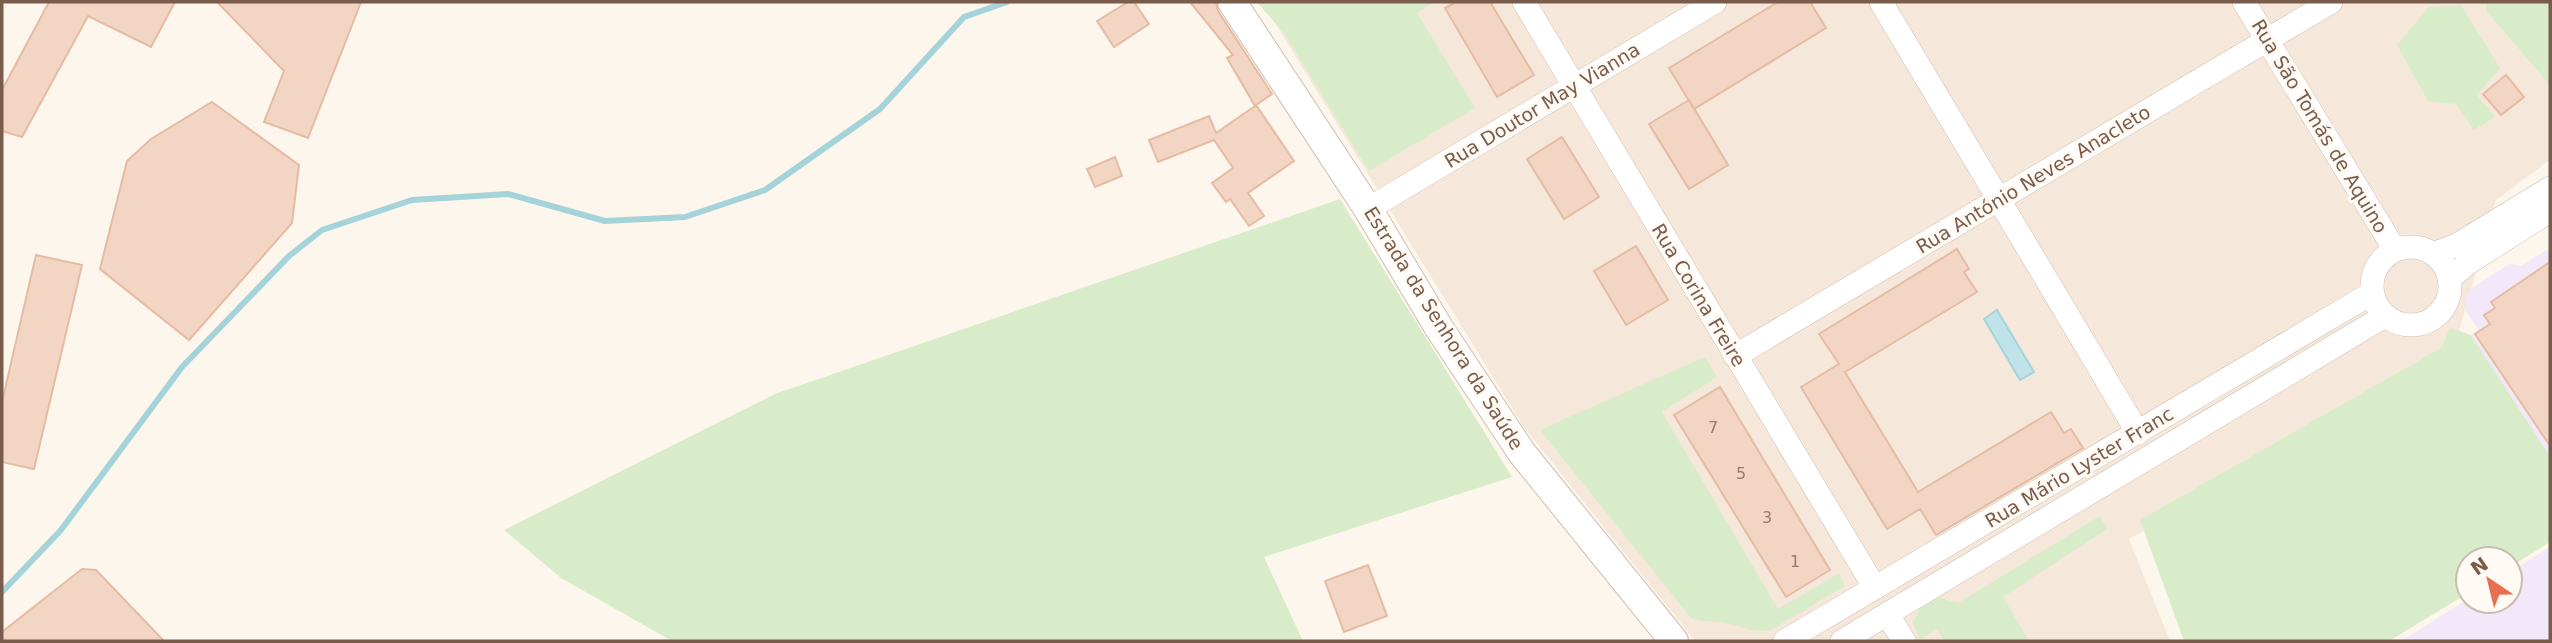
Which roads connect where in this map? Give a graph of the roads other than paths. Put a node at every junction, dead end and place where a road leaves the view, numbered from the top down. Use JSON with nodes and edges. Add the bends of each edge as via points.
{"nodes":[{"id":1,"x":1232,"y":2,"type":"edge"},
{"id":2,"x":1524,"y":2,"type":"edge"},
{"id":3,"x":1716,"y":2,"type":"edge"},
{"id":4,"x":1881,"y":2,"type":"edge"},
{"id":5,"x":2244,"y":2,"type":"edge"},
{"id":6,"x":2331,"y":2,"type":"edge"},
{"id":7,"x":2267,"y":40,"type":"junction"},
{"id":8,"x":1574,"y":86,"type":"junction"},
{"id":9,"x":2550,"y":188,"type":"edge"},
{"id":10,"x":1999,"y":199,"type":"junction"},
{"id":11,"x":1368,"y":209,"type":"junction"},
{"id":12,"x":2550,"y":211,"type":"edge"},
{"id":13,"x":2395,"y":250,"type":"junction"},
{"id":14,"x":2433,"y":254,"type":"junction"},
{"id":15,"x":2449,"y":279,"type":"junction"},
{"id":16,"x":2372,"y":293,"type":"junction"},
{"id":17,"x":2385,"y":316,"type":"junction"},
{"id":18,"x":1735,"y":356,"type":"junction"},
{"id":19,"x":2137,"y":433,"type":"junction"},
{"id":20,"x":1875,"y":588,"type":"junction"},
{"id":21,"x":1887,"y":614,"type":"junction"},
{"id":22,"x":1674,"y":641,"type":"edge"},
{"id":23,"x":1785,"y":641,"type":"edge"},
{"id":24,"x":1842,"y":641,"type":"edge"},
{"id":25,"x":1904,"y":641,"type":"edge"}],
"edges":[{"from":1,"to":11,"type":"street","name":"Estrada da Senhora da Saúde"},
{"from":2,"to":8,"type":"street","name":"Rua Corina Freire"},
{"from":3,"to":8,"type":"street","name":"Rua Doutor May Vianna"},
{"from":4,"to":10,"type":"street"},
{"from":5,"to":7,"type":"street","name":"Rua São Tomás de Aquino"},
{"from":6,"to":7,"type":"street","name":"Rua António Neves Anacleto"},
{"from":7,"to":10,"type":"street","name":"Rua António Neves Anacleto"},
{"from":7,"to":13,"type":"street","name":"Rua São Tomás de Aquino"},
{"from":8,"to":11,"type":"street","name":"Rua Doutor May Vianna"},
{"from":8,"to":18,"type":"street","name":"Rua Corina Freire"},
{"from":9,"to":14,"type":"street","via":[[2457,245]]},
{"from":10,"to":18,"type":"street","name":"Rua António Neves Anacleto"},
{"from":10,"to":19,"type":"street"},
{"from":11,"to":22,"type":"street","name":"Estrada da Senhora da Saúde","via":[[1522,453]]},
{"from":12,"to":15,"type":"street"},
{"from":13,"to":14,"type":"street","via":[[2417,247]]},
{"from":13,"to":16,"type":"street","via":[[2376,268]]},
{"from":14,"to":15,"type":"street"},
{"from":15,"to":17,"type":"street","via":[[2445,305],[2429,321],[2406,325]]},
{"from":16,"to":17,"type":"street"},
{"from":16,"to":19,"type":"street","name":"Rua Mário Lyster Franc"},
{"from":17,"to":21,"type":"street","name":"Rua Mário Lyster Franc"},
{"from":18,"to":20,"type":"street","name":"Rua Corina Freire"},
{"from":19,"to":20,"type":"street","name":"Rua Mário Lyster Franc"},
{"from":20,"to":23,"type":"street","name":"Rua Mário Lyster Franc"},
{"from":21,"to":24,"type":"street","name":"Rua Mário Lyster Franc"},
{"from":21,"to":25,"type":"street"}]}
